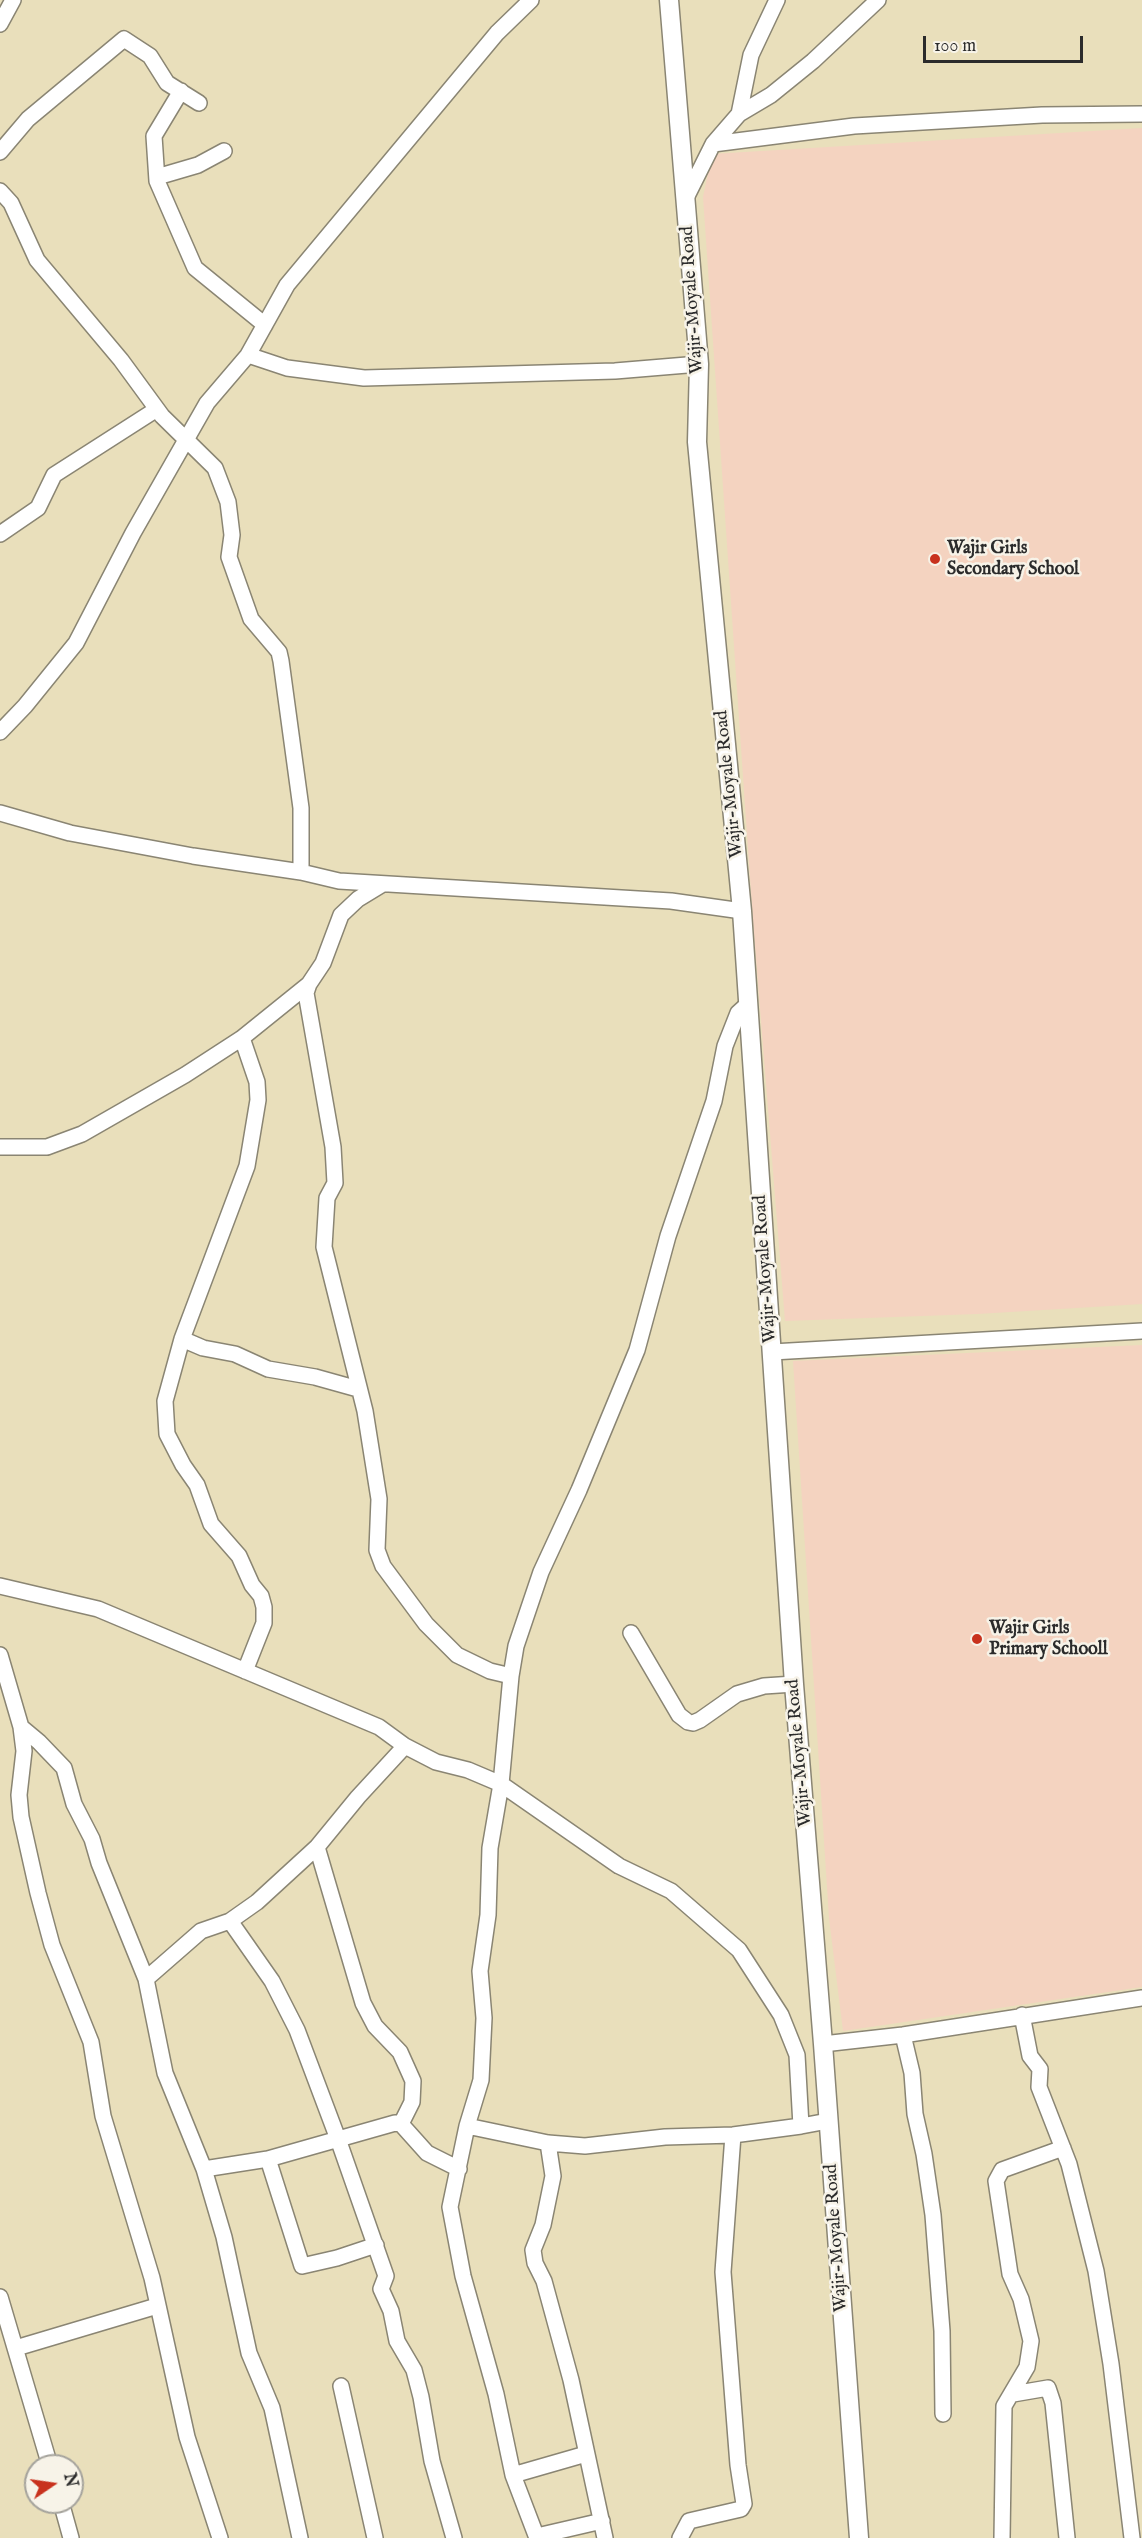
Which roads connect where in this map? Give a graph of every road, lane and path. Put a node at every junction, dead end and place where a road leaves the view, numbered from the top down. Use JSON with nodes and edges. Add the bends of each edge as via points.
{"nodes":[{"id":1,"x":13,"y":0,"type":"edge"},
{"id":2,"x":531,"y":0,"type":"edge"},
{"id":3,"x":669,"y":0,"type":"edge"},
{"id":4,"x":777,"y":0,"type":"edge"},
{"id":5,"x":878,"y":0,"type":"edge"},
{"id":6,"x":0,"y":24,"type":"edge"},
{"id":7,"x":181,"y":91,"type":"junction"},
{"id":8,"x":199,"y":103,"type":"dead end"},
{"id":9,"x":739,"y":114,"type":"junction"},
{"id":10,"x":1142,"y":114,"type":"edge"},
{"id":11,"x":713,"y":144,"type":"junction"},
{"id":12,"x":224,"y":151,"type":"dead end"},
{"id":13,"x":0,"y":152,"type":"edge"},
{"id":14,"x":157,"y":177,"type":"junction"},
{"id":15,"x":0,"y":191,"type":"edge"},
{"id":16,"x":686,"y":198,"type":"junction"},
{"id":17,"x":265,"y":324,"type":"junction"},
{"id":18,"x":248,"y":355,"type":"junction"},
{"id":19,"x":699,"y":364,"type":"junction"},
{"id":20,"x":157,"y":409,"type":"junction"},
{"id":21,"x":186,"y":439,"type":"junction"},
{"id":22,"x":0,"y":534,"type":"edge"},
{"id":23,"x":0,"y":732,"type":"edge"},
{"id":24,"x":0,"y":813,"type":"edge"},
{"id":25,"x":301,"y":872,"type":"junction"},
{"id":26,"x":381,"y":885,"type":"junction"},
{"id":27,"x":742,"y":911,"type":"junction"},
{"id":28,"x":309,"y":984,"type":"junction"},
{"id":29,"x":748,"y":1003,"type":"junction"},
{"id":30,"x":242,"y":1038,"type":"junction"},
{"id":31,"x":0,"y":1147,"type":"edge"},
{"id":32,"x":1142,"y":1331,"type":"edge"},
{"id":33,"x":182,"y":1339,"type":"junction"},
{"id":34,"x":772,"y":1352,"type":"junction"},
{"id":35,"x":358,"y":1389,"type":"junction"},
{"id":36,"x":0,"y":1586,"type":"edge"},
{"id":37,"x":632,"y":1633,"type":"dead end"},
{"id":38,"x":0,"y":1655,"type":"edge"},
{"id":39,"x":245,"y":1671,"type":"junction"},
{"id":40,"x":511,"y":1676,"type":"junction"},
{"id":41,"x":794,"y":1684,"type":"junction"},
{"id":42,"x":21,"y":1727,"type":"junction"},
{"id":43,"x":405,"y":1746,"type":"junction"},
{"id":44,"x":501,"y":1784,"type":"junction"},
{"id":45,"x":317,"y":1847,"type":"junction"},
{"id":46,"x":230,"y":1921,"type":"junction"},
{"id":47,"x":146,"y":1979,"type":"junction"},
{"id":48,"x":1142,"y":1998,"type":"edge"},
{"id":49,"x":1022,"y":2014,"type":"junction"},
{"id":50,"x":903,"y":2035,"type":"junction"},
{"id":51,"x":823,"y":2044,"type":"junction"},
{"id":52,"x":828,"y":2121,"type":"junction"},
{"id":53,"x":401,"y":2124,"type":"junction"},
{"id":54,"x":467,"y":2126,"type":"junction"},
{"id":55,"x":801,"y":2126,"type":"junction"},
{"id":56,"x":733,"y":2135,"type":"junction"},
{"id":57,"x":339,"y":2139,"type":"junction"},
{"id":58,"x":548,"y":2144,"type":"junction"},
{"id":59,"x":1063,"y":2148,"type":"junction"},
{"id":60,"x":268,"y":2159,"type":"junction"},
{"id":61,"x":204,"y":2169,"type":"junction"},
{"id":62,"x":459,"y":2169,"type":"junction"},
{"id":63,"x":376,"y":2245,"type":"junction"},
{"id":64,"x":0,"y":2297,"type":"edge"},
{"id":65,"x":157,"y":2306,"type":"junction"},
{"id":66,"x":16,"y":2348,"type":"junction"},
{"id":67,"x":341,"y":2386,"type":"dead end"},
{"id":68,"x":1013,"y":2394,"type":"junction"},
{"id":69,"x":943,"y":2414,"type":"dead end"},
{"id":70,"x":47,"y":2454,"type":"edge"},
{"id":71,"x":586,"y":2454,"type":"junction"},
{"id":72,"x":513,"y":2475,"type":"junction"},
{"id":73,"x":64,"y":2514,"type":"edge"},
{"id":74,"x":602,"y":2522,"type":"junction"},
{"id":75,"x":537,"y":2537,"type":"edge"},
{"id":76,"x":71,"y":2538,"type":"edge"},
{"id":77,"x":220,"y":2538,"type":"edge"},
{"id":78,"x":300,"y":2538,"type":"edge"},
{"id":79,"x":375,"y":2538,"type":"edge"},
{"id":80,"x":454,"y":2538,"type":"edge"},
{"id":81,"x":605,"y":2538,"type":"edge"},
{"id":82,"x":680,"y":2538,"type":"edge"},
{"id":83,"x":859,"y":2538,"type":"edge"},
{"id":84,"x":1002,"y":2538,"type":"edge"},
{"id":85,"x":1067,"y":2538,"type":"edge"},
{"id":86,"x":1132,"y":2538,"type":"edge"}],
"edges":[{"from":1,"to":6,"type":"street"},
{"from":2,"to":17,"type":"street","via":[[497,33],[392,157],[288,285]]},
{"from":3,"to":16,"type":"main road","name":"Wajir-Moyale Road"},
{"from":4,"to":9,"type":"street","via":[[751,56]]},
{"from":5,"to":9,"type":"street","via":[[807,67]]},
{"from":7,"to":8,"type":"street"},
{"from":7,"to":13,"type":"street","via":[[167,83],[150,56],[124,39],[28,119]]},
{"from":7,"to":14,"type":"street","via":[[154,136]]},
{"from":9,"to":11,"type":"street"},
{"from":10,"to":11,"type":"street","via":[[1041,115],[854,126]]},
{"from":11,"to":16,"type":"street"},
{"from":12,"to":14,"type":"street","via":[[198,165]]},
{"from":14,"to":17,"type":"street","via":[[195,268]]},
{"from":15,"to":20,"type":"street","via":[[11,203],[37,260]]},
{"from":16,"to":19,"type":"main road","name":"Wajir-Moyale Road"},
{"from":17,"to":18,"type":"street"},
{"from":18,"to":19,"type":"street","via":[[287,368],[364,378],[615,371]]},
{"from":18,"to":21,"type":"street","via":[[207,404]]},
{"from":19,"to":27,"type":"main road","name":"Wajir-Moyale Road","via":[[697,442]]},
{"from":20,"to":21,"type":"street"},
{"from":20,"to":22,"type":"street","via":[[54,475],[38,508]]},
{"from":21,"to":23,"type":"street","via":[[76,643]]},
{"from":21,"to":25,"type":"street","via":[[215,468],[228,502],[232,535],[229,557],[251,619],[279,652],[302,808]]},
{"from":24,"to":25,"type":"street","via":[[70,833]]},
{"from":25,"to":26,"type":"street"},
{"from":26,"to":27,"type":"street","via":[[671,902]]},
{"from":26,"to":28,"type":"street","via":[[341,915],[323,963]]},
{"from":27,"to":29,"type":"main road","name":"Wajir-Moyale Road"},
{"from":28,"to":30,"type":"street"},
{"from":28,"to":35,"type":"street","via":[[306,1003],[333,1147],[335,1183],[327,1198],[324,1247]]},
{"from":29,"to":34,"type":"main road","name":"Wajir-Moyale Road"},
{"from":29,"to":40,"type":"street","via":[[738,1012],[724,1046],[714,1101],[668,1236],[637,1350],[541,1572],[516,1646]]},
{"from":30,"to":31,"type":"street","via":[[82,1134],[47,1147]]},
{"from":30,"to":33,"type":"street","via":[[257,1082],[258,1100],[247,1166]]},
{"from":32,"to":34,"type":"street"},
{"from":33,"to":35,"type":"street","via":[[203,1348],[236,1354],[268,1369]]},
{"from":33,"to":39,"type":"street","via":[[165,1401],[167,1434],[197,1485],[211,1524],[239,1556],[261,1596],[264,1623]]},
{"from":34,"to":41,"type":"main road","name":"Wajir-Moyale Road"},
{"from":35,"to":40,"type":"street","via":[[379,1499],[377,1550],[383,1566],[426,1624],[457,1655]]},
{"from":36,"to":39,"type":"street","via":[[98,1609]]},
{"from":37,"to":41,"type":"street","via":[[679,1715],[688,1722],[700,1720],[737,1694],[764,1686]]},
{"from":38,"to":42,"type":"street"},
{"from":39,"to":43,"type":"street","via":[[379,1727]]},
{"from":40,"to":44,"type":"street"},
{"from":41,"to":51,"type":"main road","name":"Wajir-Moyale Road"},
{"from":42,"to":47,"type":"street","via":[[64,1768],[74,1804],[92,1839]]},
{"from":42,"to":65,"type":"street","via":[[21,1817],[38,1893],[59,1965],[91,2042],[103,2116]]},
{"from":43,"to":44,"type":"street","via":[[436,1762]]},
{"from":43,"to":45,"type":"street"},
{"from":44,"to":54,"type":"street","via":[[490,1848],[488,1915],[480,1971],[484,2018],[481,2080]]},
{"from":44,"to":55,"type":"street","via":[[619,1866],[671,1891],[740,1950],[782,2015],[797,2055]]},
{"from":45,"to":46,"type":"street","via":[[257,1902]]},
{"from":45,"to":53,"type":"street","via":[[363,2003],[375,2026],[400,2052],[413,2081],[412,2102]]},
{"from":46,"to":47,"type":"street","via":[[201,1931]]},
{"from":46,"to":57,"type":"street","via":[[272,1981],[297,2030]]},
{"from":47,"to":61,"type":"street","via":[[165,2073]]},
{"from":48,"to":49,"type":"street"},
{"from":49,"to":50,"type":"street"},
{"from":49,"to":59,"type":"street","via":[[1030,2056],[1040,2069],[1040,2087]]},
{"from":50,"to":51,"type":"street"},
{"from":50,"to":69,"type":"street","via":[[933,2215],[942,2331]]},
{"from":51,"to":52,"type":"main road","name":"Wajir-Moyale Road"},
{"from":52,"to":55,"type":"street"},
{"from":52,"to":83,"type":"main road","name":"Wajir-Moyale Road"},
{"from":53,"to":57,"type":"street"},
{"from":53,"to":62,"type":"street","via":[[427,2153]]},
{"from":54,"to":58,"type":"street"},
{"from":54,"to":62,"type":"street"},
{"from":55,"to":56,"type":"street"},
{"from":56,"to":58,"type":"street","via":[[585,2146]]},
{"from":56,"to":82,"type":"street","via":[[723,2272],[744,2505],[741,2509],[689,2521]]},
{"from":57,"to":60,"type":"street"},
{"from":57,"to":63,"type":"street"},
{"from":58,"to":71,"type":"street","via":[[553,2176],[543,2225],[533,2250],[568,2369]]},
{"from":59,"to":68,"type":"street","via":[[1002,2170],[996,2181],[1010,2274],[1022,2299],[1030,2341],[1027,2367]]},
{"from":59,"to":86,"type":"street","via":[[1096,2271]]},
{"from":60,"to":61,"type":"street"},
{"from":60,"to":63,"type":"street","via":[[302,2266]]},
{"from":61,"to":78,"type":"street","via":[[224,2236],[249,2353],[272,2408]]},
{"from":62,"to":72,"type":"street","via":[[450,2207],[463,2277],[496,2394]]},
{"from":63,"to":80,"type":"street","via":[[386,2276],[381,2289],[391,2311],[397,2341],[414,2370],[432,2461]]},
{"from":64,"to":66,"type":"street"},
{"from":65,"to":66,"type":"street"},
{"from":65,"to":77,"type":"street","via":[[187,2437]]},
{"from":66,"to":70,"type":"street"},
{"from":67,"to":79,"type":"street"},
{"from":68,"to":84,"type":"street","via":[[1004,2406]]},
{"from":68,"to":85,"type":"street","via":[[1048,2388],[1053,2403]]},
{"from":71,"to":72,"type":"street"},
{"from":71,"to":74,"type":"street"},
{"from":72,"to":75,"type":"street"},
{"from":73,"to":76,"type":"street"},
{"from":74,"to":75,"type":"street"},
{"from":74,"to":81,"type":"street"}]}
